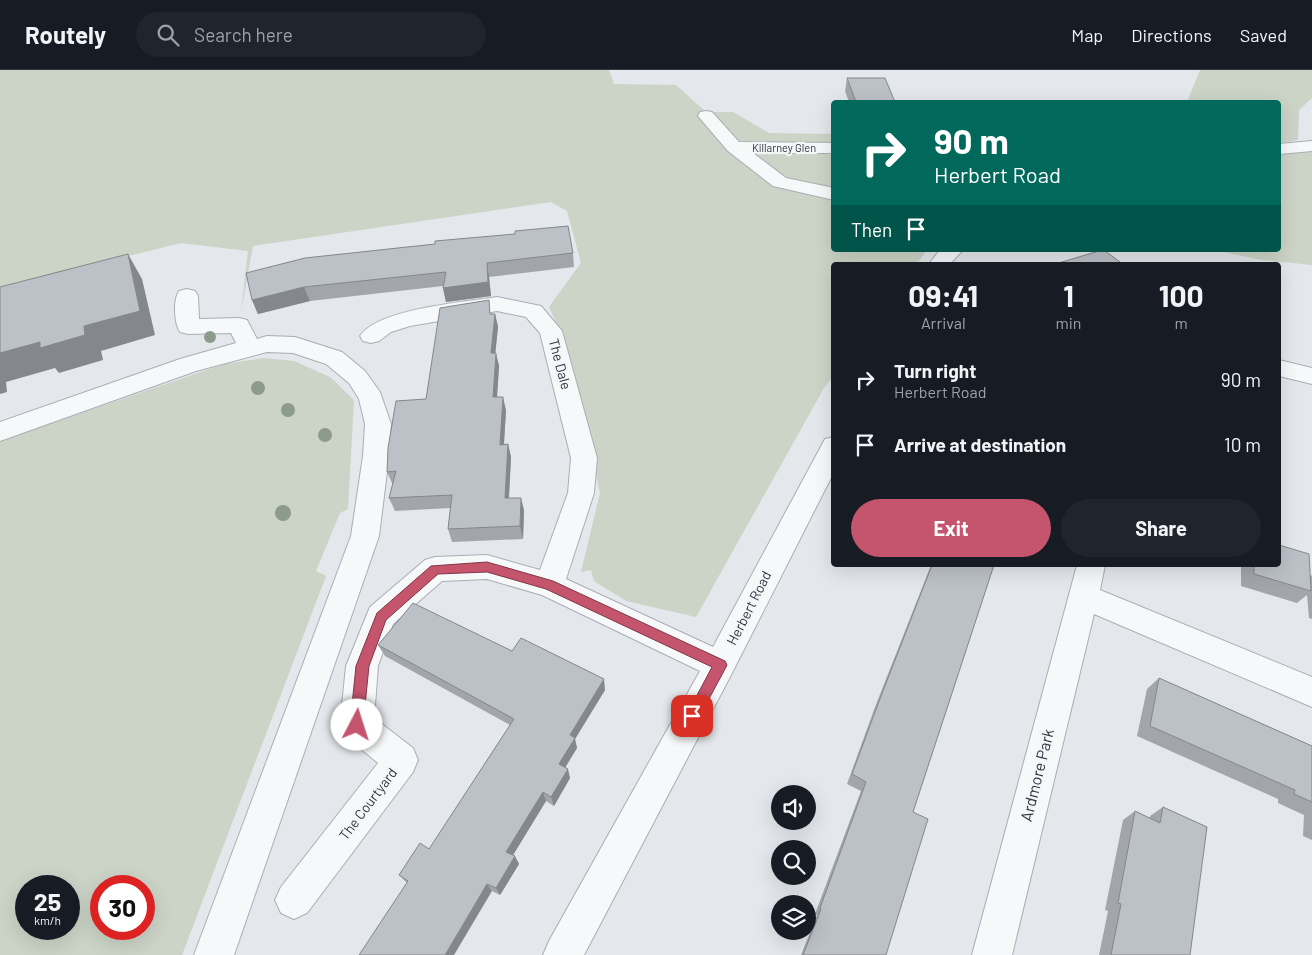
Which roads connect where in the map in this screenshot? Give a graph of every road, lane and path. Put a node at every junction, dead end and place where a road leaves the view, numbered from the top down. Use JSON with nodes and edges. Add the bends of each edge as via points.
{"nodes":[{"id":1,"x":706,"y":116,"type":"dead end"},
{"id":2,"x":1312,"y":146,"type":"edge"},
{"id":3,"x":734,"y":147,"type":"junction"},
{"id":4,"x":831,"y":148,"type":"edge"},
{"id":5,"x":1281,"y":149,"type":"edge"},
{"id":6,"x":831,"y":193,"type":"edge"},
{"id":7,"x":951,"y":252,"type":"edge"},
{"id":8,"x":941,"y":262,"type":"edge"},
{"id":9,"x":187,"y":296,"type":"dead end"},
{"id":10,"x":371,"y":336,"type":"dead end"},
{"id":11,"x":250,"y":348,"type":"junction"},
{"id":12,"x":1281,"y":368,"type":"edge"},
{"id":13,"x":1312,"y":376,"type":"edge"},
{"id":14,"x":0,"y":432,"type":"edge"},
{"id":15,"x":831,"y":452,"type":"edge"},
{"id":16,"x":1087,"y":580,"type":"edge"},
{"id":17,"x":549,"y":585,"type":"junction"},
{"id":18,"x":720,"y":665,"type":"junction"},
{"id":19,"x":1312,"y":692,"type":"edge"},
{"id":20,"x":294,"y":900,"type":"dead end"},
{"id":21,"x":214,"y":955,"type":"edge"},
{"id":22,"x":563,"y":955,"type":"edge"},
{"id":23,"x":992,"y":955,"type":"edge"}],
"edges":[{"from":1,"to":3,"type":"street","name":"Killarney Glen"},
{"from":2,"to":5,"type":"street"},
{"from":3,"to":4,"type":"street","name":"Killarney Glen"},
{"from":3,"to":6,"type":"street","name":"Killarney Glen","via":[[780,182]]},
{"from":7,"to":8,"type":"street"},
{"from":9,"to":11,"type":"street","via":[[188,327],[239,326]]},
{"from":10,"to":17,"type":"street","name":"The Dale","via":[[383,327],[407,318],[497,304],[533,311],[552,331],[584,458],[581,493]]},
{"from":11,"to":14,"type":"street","via":[[188,366]]},
{"from":11,"to":21,"type":"street","via":[[267,344],[295,345],[334,358],[357,377],[371,398],[378,424],[377,448],[365,536]]},
{"from":12,"to":13,"type":"street"},
{"from":15,"to":18,"type":"street","name":"Herbert Road"},
{"from":16,"to":19,"type":"street","name":"Ardmore Park"},
{"from":16,"to":23,"type":"street","name":"Ardmore Park"},
{"from":17,"to":18,"type":"street","name":"The Courtyard"},
{"from":17,"to":20,"type":"street","name":"The Courtyard","via":[[487,567],[435,569],[381,616],[362,666],[357,725],[401,760]]},
{"from":18,"to":22,"type":"street","name":"Herbert Road"}]}
